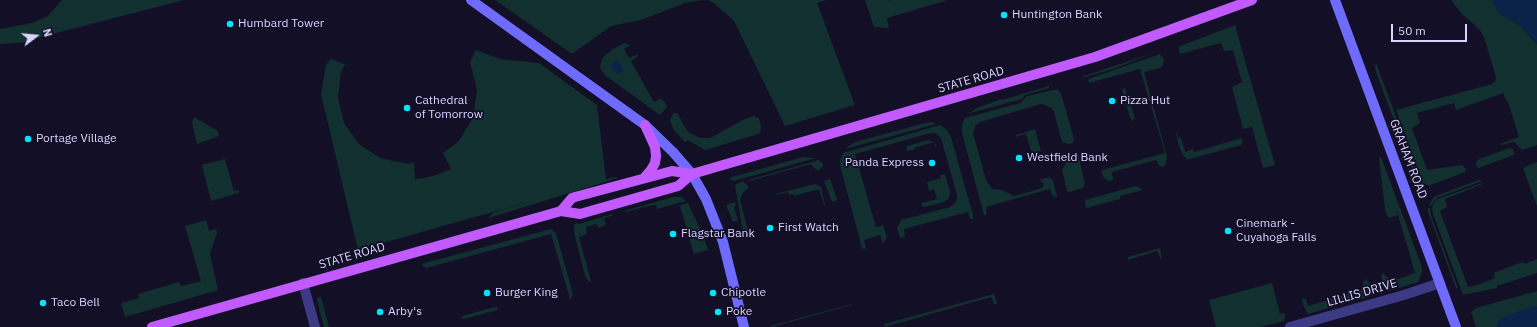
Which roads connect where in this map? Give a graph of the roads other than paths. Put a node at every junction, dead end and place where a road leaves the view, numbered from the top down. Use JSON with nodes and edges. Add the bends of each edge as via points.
{"nodes":[{"id":1,"x":471,"y":0,"type":"edge"},
{"id":2,"x":1252,"y":0,"type":"edge"},
{"id":3,"x":1335,"y":0,"type":"edge"},
{"id":4,"x":645,"y":125,"type":"junction"},
{"id":5,"x":692,"y":174,"type":"junction"},
{"id":6,"x":644,"y":178,"type":"junction"},
{"id":7,"x":560,"y":211,"type":"junction"},
{"id":8,"x":303,"y":283,"type":"junction"},
{"id":9,"x":1440,"y":283,"type":"junction"},
{"id":10,"x":174,"y":324,"type":"edge"},
{"id":11,"x":152,"y":327,"type":"edge"},
{"id":12,"x":315,"y":327,"type":"edge"},
{"id":13,"x":744,"y":327,"type":"edge"},
{"id":14,"x":1290,"y":327,"type":"edge"},
{"id":15,"x":1456,"y":327,"type":"edge"}],
"edges":[{"from":1,"to":4,"type":"main road"},
{"from":2,"to":5,"type":"main road","name":"STATE ROAD","via":[[1095,57]]},
{"from":3,"to":9,"type":"main road","name":"GRAHAM ROAD"},
{"from":4,"to":5,"type":"main road"},
{"from":4,"to":6,"type":"main road","via":[[656,156],[655,163]]},
{"from":5,"to":6,"type":"main road","name":"STATE ROAD","via":[[672,170]]},
{"from":5,"to":7,"type":"main road","name":"STATE ROAD","via":[[678,186],[580,214]]},
{"from":5,"to":13,"type":"main road","via":[[723,242]]},
{"from":6,"to":7,"type":"main road","name":"STATE ROAD","via":[[572,198]]},
{"from":7,"to":8,"type":"main road","name":"STATE ROAD"},
{"from":8,"to":10,"type":"main road","name":"STATE ROAD"},
{"from":8,"to":12,"type":"street"},
{"from":9,"to":14,"type":"street","name":"LILLIS DRIVE"},
{"from":9,"to":15,"type":"main road","name":"GRAHAM ROAD"},
{"from":10,"to":11,"type":"main road","name":"STATE ROAD"}]}
